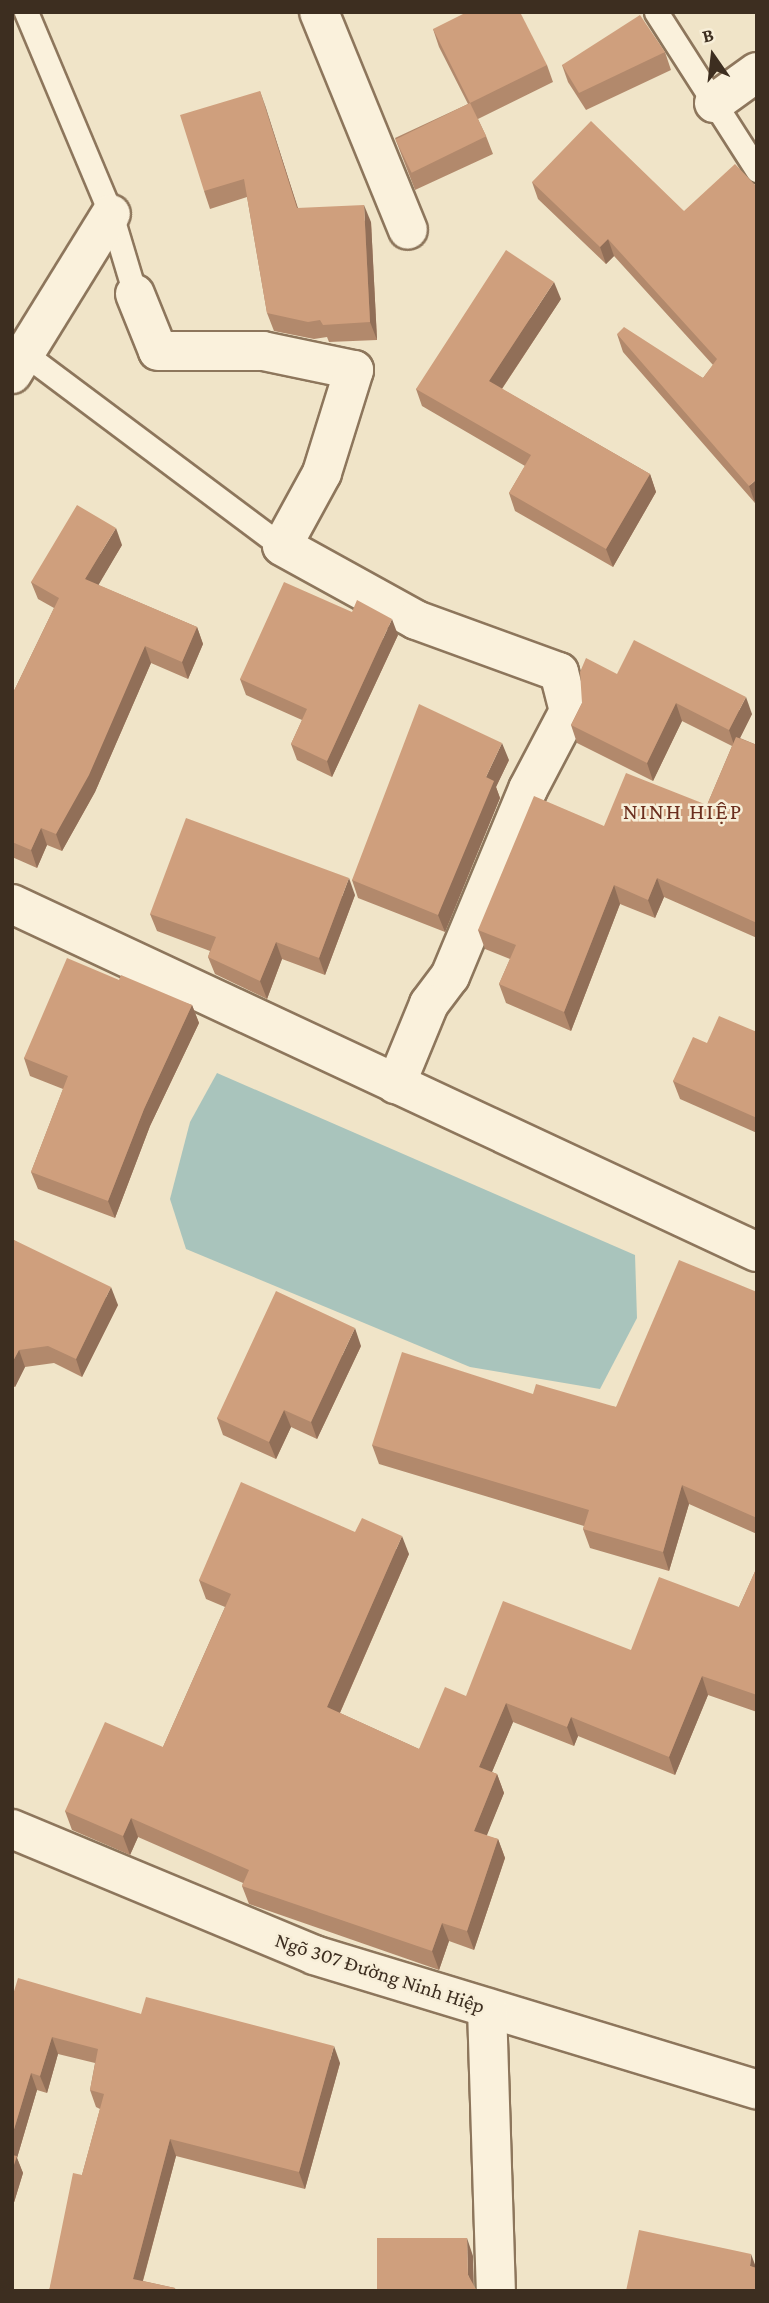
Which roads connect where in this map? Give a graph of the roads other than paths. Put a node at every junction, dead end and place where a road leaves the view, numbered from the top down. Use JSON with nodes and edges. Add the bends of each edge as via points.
{"nodes":[{"id":1,"x":26,"y":12,"type":"edge"},
{"id":2,"x":319,"y":12,"type":"edge"},
{"id":3,"x":656,"y":12,"type":"edge"},
{"id":4,"x":757,"y":72,"type":"edge"},
{"id":5,"x":715,"y":103,"type":"junction"},
{"id":6,"x":757,"y":170,"type":"edge"},
{"id":7,"x":111,"y":214,"type":"junction"},
{"id":8,"x":408,"y":230,"type":"dead end"},
{"id":9,"x":135,"y":294,"type":"joint"},
{"id":10,"x":18,"y":364,"type":"edge"},
{"id":11,"x":282,"y":546,"type":"junction"},
{"id":12,"x":12,"y":904,"type":"edge"},
{"id":13,"x":396,"y":1084,"type":"junction"},
{"id":14,"x":757,"y":1252,"type":"edge"},
{"id":15,"x":12,"y":1829,"type":"edge"},
{"id":16,"x":487,"y":2008,"type":"junction"},
{"id":17,"x":757,"y":2090,"type":"edge"},
{"id":18,"x":496,"y":2291,"type":"edge"}],
"edges":[{"from":1,"to":7,"type":"lane"},
{"from":2,"to":8,"type":"street"},
{"from":3,"to":5,"type":"lane"},
{"from":4,"to":5,"type":"street"},
{"from":5,"to":6,"type":"lane"},
{"from":7,"to":9,"type":"lane"},
{"from":7,"to":10,"type":"street"},
{"from":9,"to":11,"type":"street","via":[[158,351],[263,351],[354,370],[322,473]]},
{"from":10,"to":11,"type":"lane"},
{"from":11,"to":13,"type":"street","via":[[415,621],[559,672],[569,711],[528,789],[450,976],[429,1004]]},
{"from":12,"to":13,"type":"street"},
{"from":13,"to":14,"type":"street"},
{"from":15,"to":16,"type":"street","name":"Ngõ 307 Đường Ninh Hiệp","via":[[314,1955]]},
{"from":16,"to":17,"type":"street","name":"Ngõ 307 Đường Ninh Hiệp"},
{"from":16,"to":18,"type":"street"}]}
